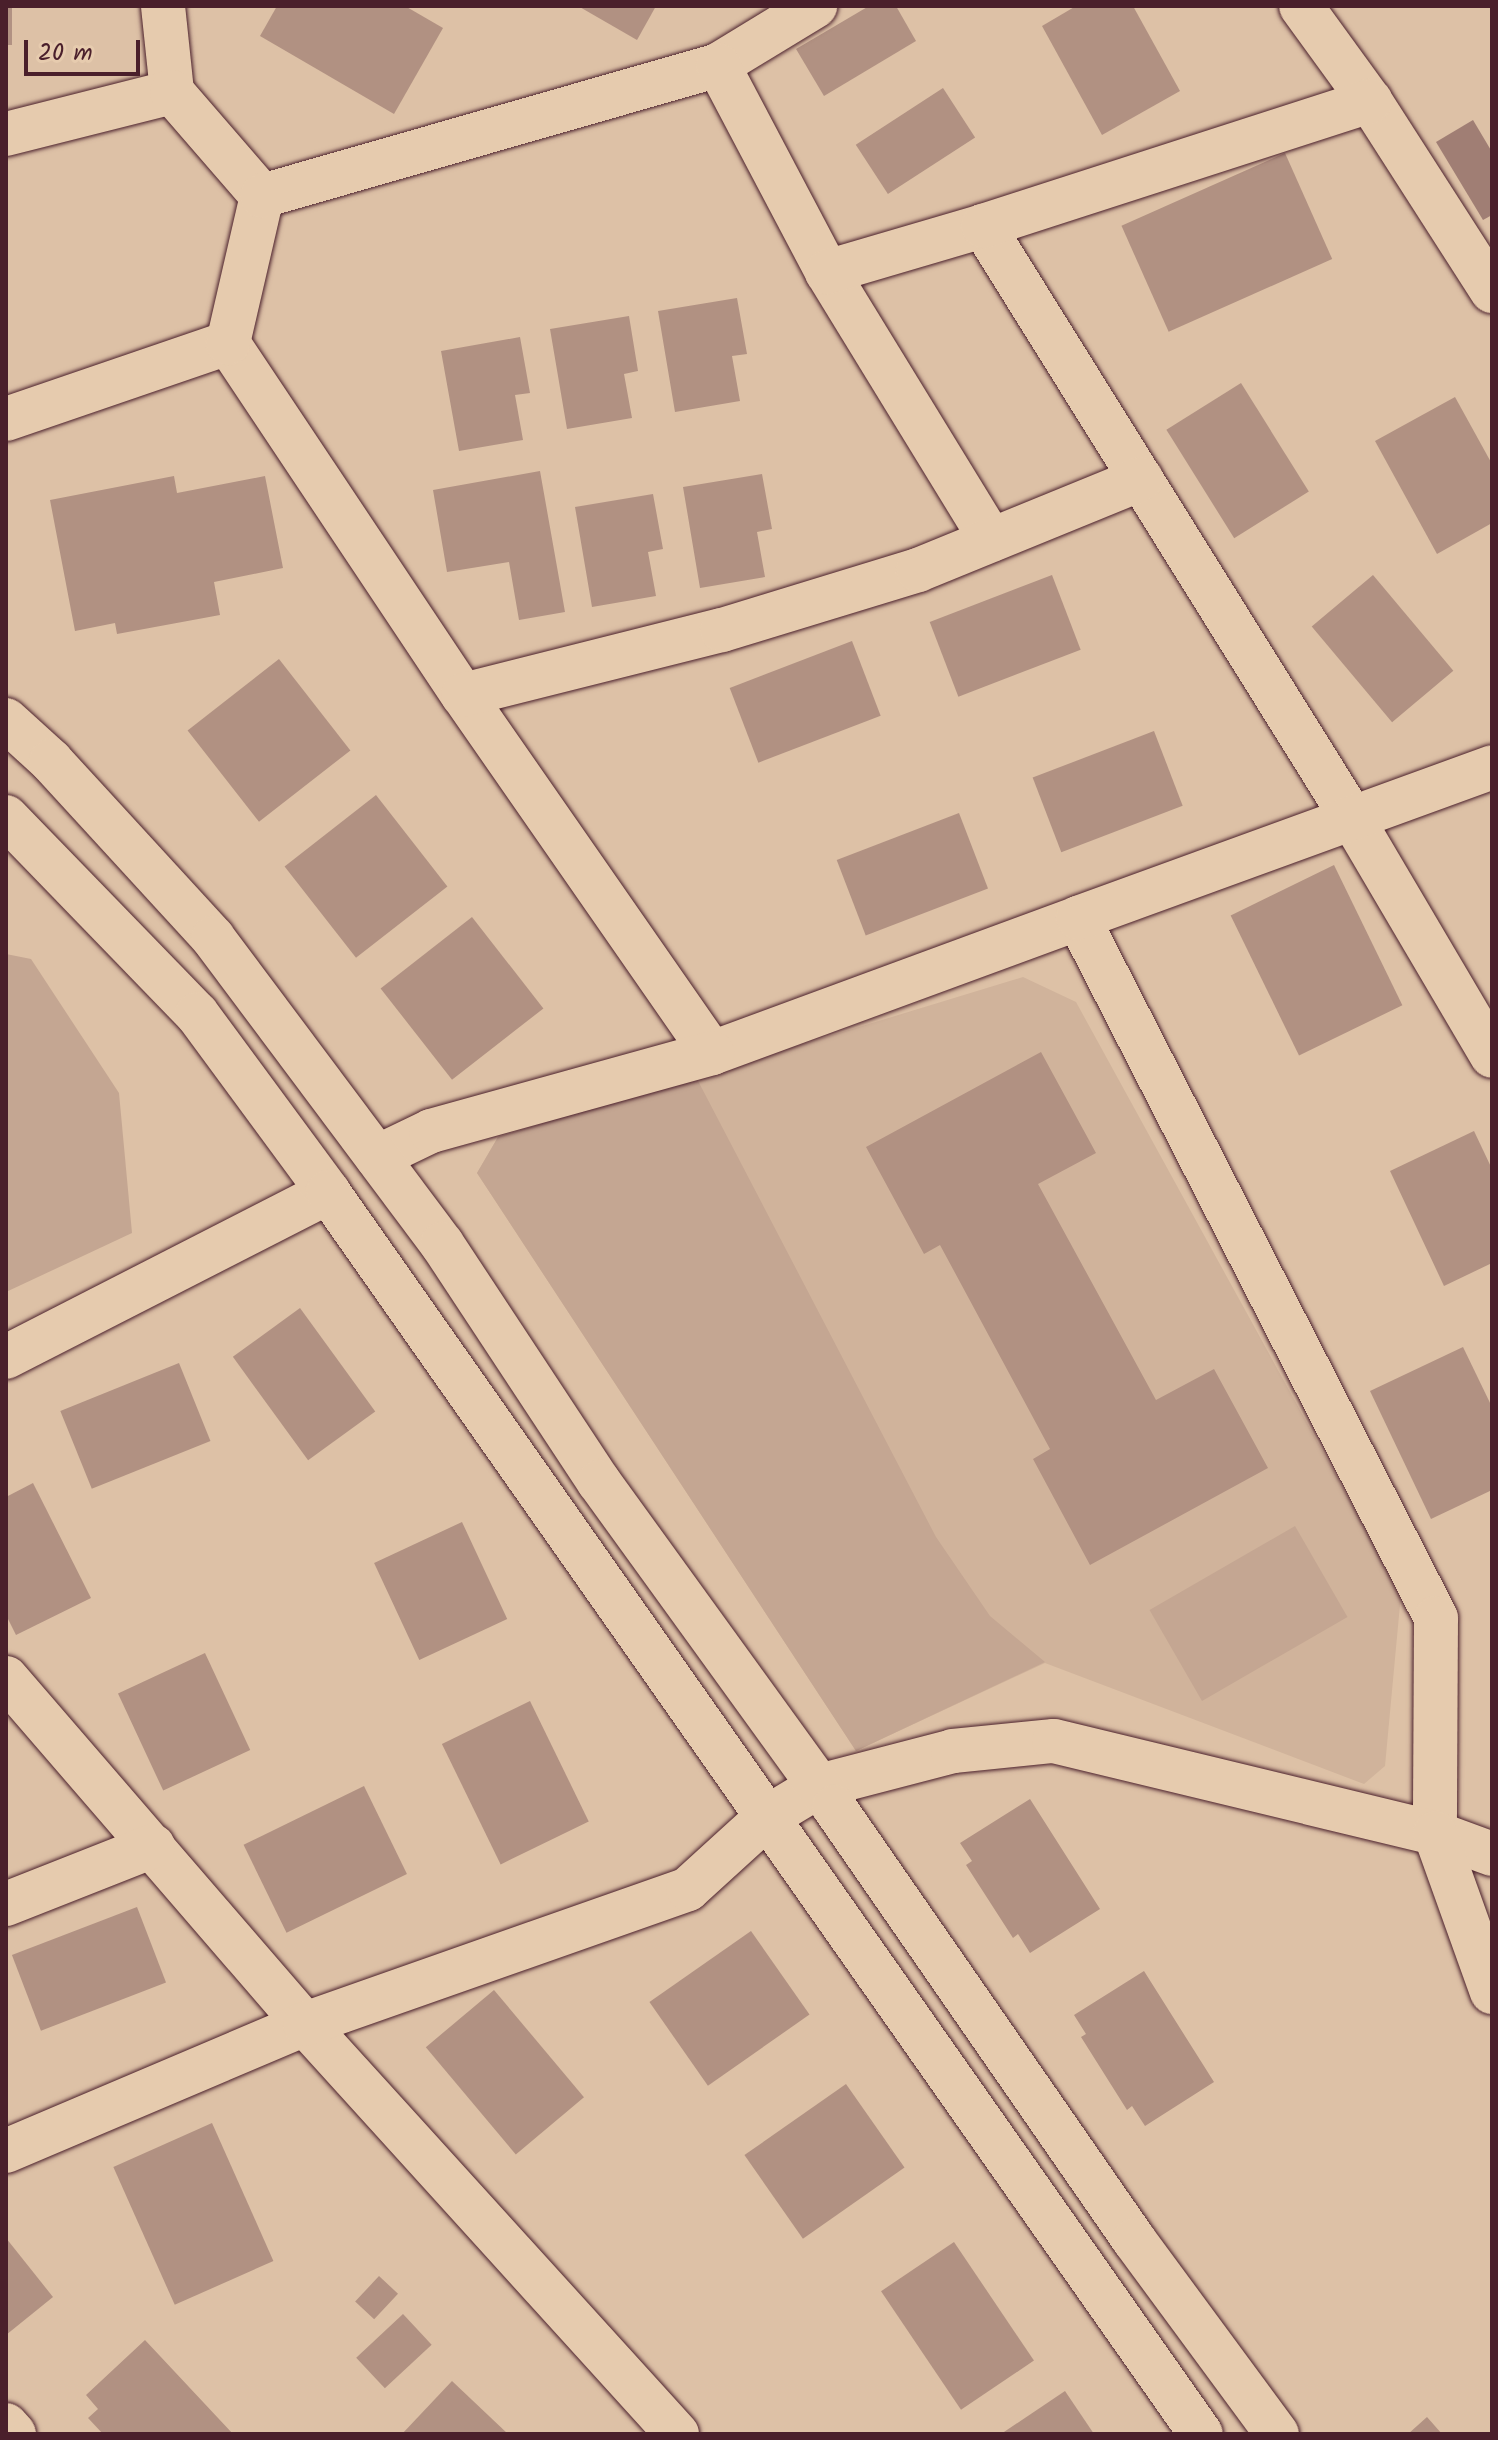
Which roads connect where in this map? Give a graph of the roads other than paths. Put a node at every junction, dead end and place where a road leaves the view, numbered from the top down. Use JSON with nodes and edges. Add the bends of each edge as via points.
{"nodes":[{"id":1,"x":163,"y":6,"type":"edge"},
{"id":2,"x":815,"y":6,"type":"edge"},
{"id":3,"x":1301,"y":6,"type":"edge"},
{"id":4,"x":718,"y":65,"type":"junction"},
{"id":5,"x":172,"y":92,"type":"junction"},
{"id":6,"x":1370,"y":101,"type":"junction"},
{"id":7,"x":6,"y":134,"type":"edge"},
{"id":8,"x":262,"y":196,"type":"junction"},
{"id":9,"x":983,"y":226,"type":"junction"},
{"id":10,"x":827,"y":272,"type":"junction"},
{"id":11,"x":1492,"y":291,"type":"edge"},
{"id":12,"x":228,"y":343,"type":"junction"},
{"id":13,"x":6,"y":419,"type":"edge"},
{"id":14,"x":1141,"y":479,"type":"junction"},
{"id":15,"x":991,"y":540,"type":"junction"},
{"id":16,"x":463,"y":695,"type":"junction"},
{"id":17,"x":6,"y":720,"type":"edge"},
{"id":18,"x":1492,"y":767,"type":"edge"},
{"id":19,"x":1352,"y":818,"type":"junction"},
{"id":20,"x":8,"y":822,"type":"edge"},
{"id":21,"x":1078,"y":918,"type":"junction"},
{"id":22,"x":712,"y":1053,"type":"junction"},
{"id":23,"x":1492,"y":1056,"type":"edge"},
{"id":24,"x":377,"y":1157,"type":"junction"},
{"id":25,"x":328,"y":1192,"type":"junction"},
{"id":26,"x":6,"y":1357,"type":"edge"},
{"id":27,"x":6,"y":1678,"type":"edge"},
{"id":28,"x":819,"y":1786,"type":"junction"},
{"id":29,"x":766,"y":1818,"type":"junction"},
{"id":30,"x":1435,"y":1833,"type":"junction"},
{"id":31,"x":153,"y":1846,"type":"junction"},
{"id":32,"x":1492,"y":1854,"type":"edge"},
{"id":33,"x":6,"y":1904,"type":"edge"},
{"id":34,"x":1492,"y":1992,"type":"edge"},
{"id":35,"x":305,"y":2024,"type":"junction"},
{"id":36,"x":6,"y":2151,"type":"edge"},
{"id":37,"x":6,"y":2425,"type":"edge"},
{"id":38,"x":14,"y":2434,"type":"edge"},
{"id":39,"x":677,"y":2434,"type":"edge"},
{"id":40,"x":1201,"y":2434,"type":"edge"},
{"id":41,"x":1277,"y":2434,"type":"edge"}],
"edges":[{"from":1,"to":5,"type":"street"},
{"from":2,"to":4,"type":"street"},
{"from":3,"to":6,"type":"street"},
{"from":4,"to":8,"type":"street"},
{"from":4,"to":10,"type":"street"},
{"from":5,"to":7,"type":"street"},
{"from":5,"to":8,"type":"street"},
{"from":6,"to":9,"type":"street"},
{"from":6,"to":11,"type":"street"},
{"from":8,"to":12,"type":"street"},
{"from":9,"to":10,"type":"street"},
{"from":9,"to":14,"type":"street"},
{"from":10,"to":15,"type":"street"},
{"from":12,"to":13,"type":"street"},
{"from":12,"to":16,"type":"street"},
{"from":14,"to":15,"type":"street"},
{"from":14,"to":19,"type":"street"},
{"from":15,"to":16,"type":"street","via":[[918,570],[722,630]]},
{"from":16,"to":22,"type":"street"},
{"from":17,"to":24,"type":"street","via":[[51,761],[213,938]]},
{"from":18,"to":19,"type":"street"},
{"from":19,"to":21,"type":"street"},
{"from":19,"to":23,"type":"street"},
{"from":20,"to":25,"type":"street","via":[[197,1014]]},
{"from":21,"to":22,"type":"street"},
{"from":21,"to":30,"type":"street","via":[[1436,1618]]},
{"from":22,"to":24,"type":"street","via":[[431,1131]]},
{"from":24,"to":28,"type":"street","via":[[442,1244],[599,1482]]},
{"from":25,"to":26,"type":"street"},
{"from":25,"to":29,"type":"street"},
{"from":27,"to":31,"type":"street"},
{"from":28,"to":29,"type":"street"},
{"from":28,"to":30,"type":"street","via":[[953,1751],[1054,1741]]},
{"from":28,"to":41,"type":"street","via":[[1134,2240]]},
{"from":29,"to":35,"type":"street","via":[[688,1889]]},
{"from":29,"to":40,"type":"street"},
{"from":30,"to":32,"type":"street"},
{"from":30,"to":34,"type":"street"},
{"from":31,"to":33,"type":"street"},
{"from":31,"to":35,"type":"street"},
{"from":35,"to":36,"type":"street"},
{"from":35,"to":39,"type":"street"},
{"from":37,"to":38,"type":"street"}]}
